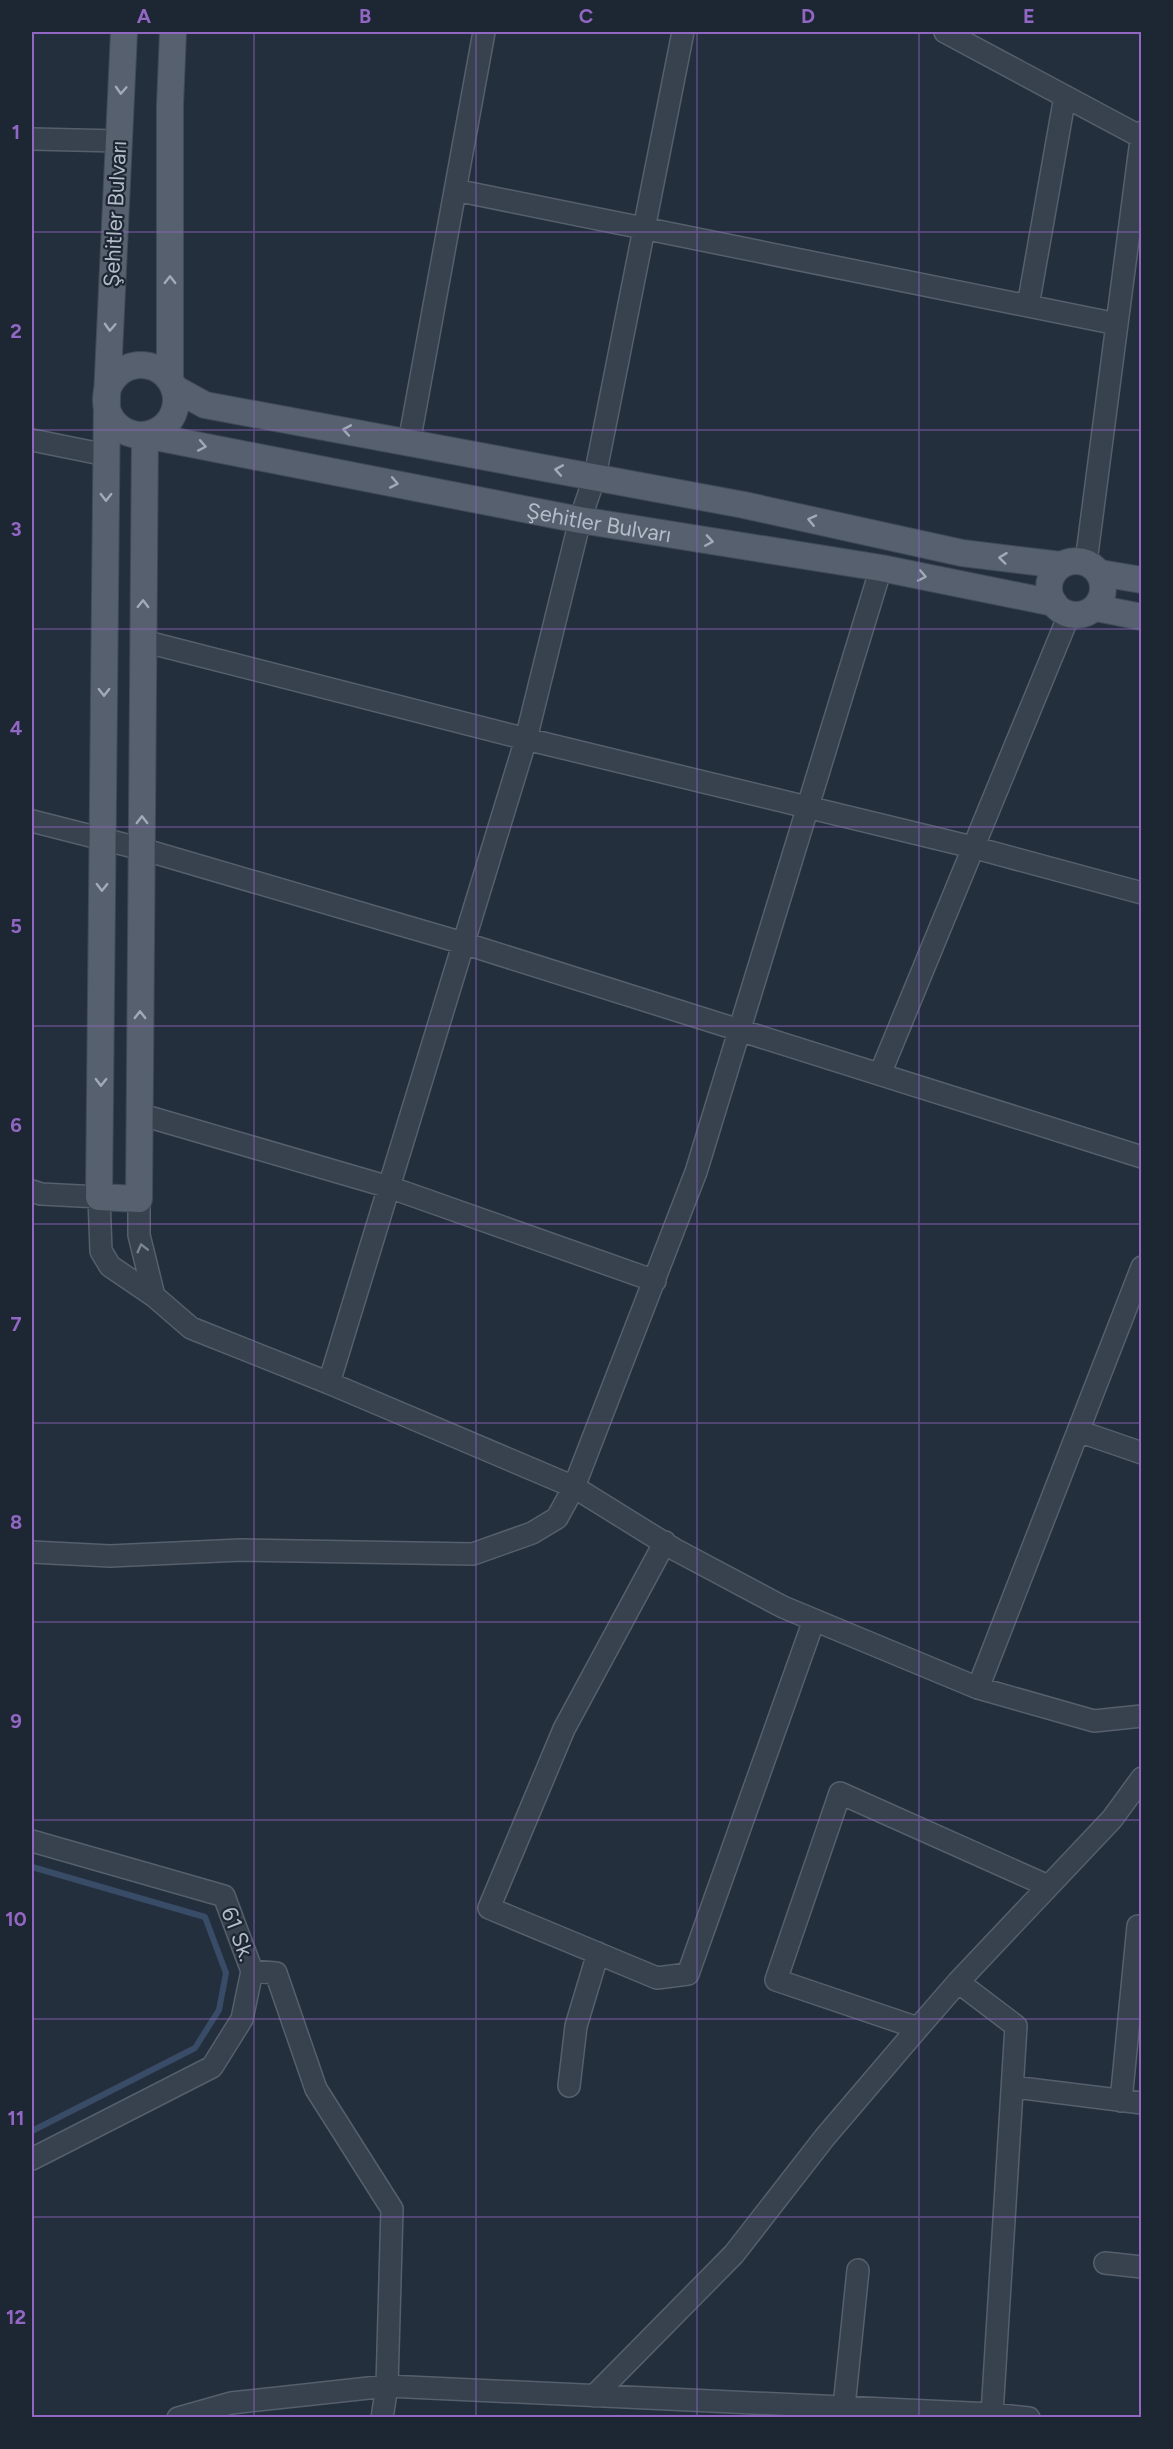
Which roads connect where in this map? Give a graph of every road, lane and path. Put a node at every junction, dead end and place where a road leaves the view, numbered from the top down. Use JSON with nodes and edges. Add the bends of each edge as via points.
{"nodes":[{"id":1,"x":124,"y":32,"type":"edge"},
{"id":2,"x":173,"y":32,"type":"edge"},
{"id":3,"x":484,"y":32,"type":"edge"},
{"id":4,"x":683,"y":32,"type":"edge"},
{"id":5,"x":945,"y":32,"type":"edge"},
{"id":6,"x":1065,"y":96,"type":"junction"},
{"id":7,"x":1142,"y":132,"type":"edge"},
{"id":8,"x":1141,"y":137,"type":"edge"},
{"id":9,"x":32,"y":139,"type":"edge"},
{"id":10,"x":119,"y":141,"type":"junction"},
{"id":11,"x":455,"y":190,"type":"junction"},
{"id":12,"x":643,"y":228,"type":"junction"},
{"id":13,"x":1028,"y":306,"type":"junction"},
{"id":14,"x":1117,"y":324,"type":"junction"},
{"id":15,"x":172,"y":384,"type":"junction"},
{"id":16,"x":107,"y":397,"type":"junction"},
{"id":17,"x":145,"y":435,"type":"junction"},
{"id":18,"x":32,"y":440,"type":"edge"},
{"id":19,"x":408,"y":443,"type":"junction"},
{"id":20,"x":106,"y":455,"type":"junction"},
{"id":21,"x":595,"y":476,"type":"junction"},
{"id":22,"x":580,"y":520,"type":"junction"},
{"id":23,"x":1082,"y":567,"type":"junction"},
{"id":24,"x":881,"y":568,"type":"junction"},
{"id":25,"x":1142,"y":580,"type":"edge"},
{"id":26,"x":1095,"y":608,"type":"junction"},
{"id":27,"x":1061,"y":609,"type":"junction"},
{"id":28,"x":1142,"y":617,"type":"edge"},
{"id":29,"x":143,"y":641,"type":"junction"},
{"id":30,"x":526,"y":739,"type":"junction"},
{"id":31,"x":809,"y":808,"type":"junction"},
{"id":32,"x":32,"y":821,"type":"edge"},
{"id":33,"x":103,"y":840,"type":"junction"},
{"id":34,"x":972,"y":847,"type":"junction"},
{"id":35,"x":142,"y":849,"type":"junction"},
{"id":36,"x":1142,"y":893,"type":"edge"},
{"id":37,"x":463,"y":943,"type":"junction"},
{"id":38,"x":740,"y":1030,"type":"junction"},
{"id":39,"x":880,"y":1074,"type":"junction"},
{"id":40,"x":139,"y":1114,"type":"junction"},
{"id":41,"x":1142,"y":1157,"type":"edge"},
{"id":42,"x":389,"y":1187,"type":"junction"},
{"id":43,"x":32,"y":1191,"type":"edge"},
{"id":44,"x":99,"y":1197,"type":"junction"},
{"id":45,"x":139,"y":1199,"type":"junction"},
{"id":46,"x":1142,"y":1267,"type":"edge"},
{"id":47,"x":654,"y":1281,"type":"junction"},
{"id":48,"x":154,"y":1296,"type":"junction"},
{"id":49,"x":329,"y":1383,"type":"junction"},
{"id":50,"x":1078,"y":1431,"type":"junction"},
{"id":51,"x":1142,"y":1453,"type":"edge"},
{"id":52,"x":574,"y":1487,"type":"junction"},
{"id":53,"x":664,"y":1542,"type":"junction"},
{"id":54,"x":32,"y":1552,"type":"edge"},
{"id":55,"x":814,"y":1620,"type":"junction"},
{"id":56,"x":978,"y":1688,"type":"junction"},
{"id":57,"x":1142,"y":1716,"type":"edge"},
{"id":58,"x":1142,"y":1778,"type":"edge"},
{"id":59,"x":32,"y":1841,"type":"edge"},
{"id":60,"x":1048,"y":1886,"type":"junction"},
{"id":61,"x":1142,"y":1927,"type":"edge"},
{"id":62,"x":598,"y":1953,"type":"junction"},
{"id":63,"x":252,"y":1971,"type":"junction"},
{"id":64,"x":958,"y":1982,"type":"junction"},
{"id":65,"x":918,"y":2028,"type":"junction"},
{"id":66,"x":569,"y":2086,"type":"dead end"},
{"id":67,"x":1014,"y":2087,"type":"junction"},
{"id":68,"x":1131,"y":2102,"type":"edge"},
{"id":69,"x":32,"y":2159,"type":"edge"},
{"id":70,"x":1105,"y":2263,"type":"dead end"},
{"id":71,"x":1142,"y":2267,"type":"edge"},
{"id":72,"x":858,"y":2270,"type":"dead end"},
{"id":73,"x":387,"y":2386,"type":"junction"},
{"id":74,"x":594,"y":2396,"type":"junction"},
{"id":75,"x":844,"y":2407,"type":"junction"},
{"id":76,"x":992,"y":2414,"type":"junction"},
{"id":77,"x":178,"y":2418,"type":"edge"},
{"id":78,"x":382,"y":2418,"type":"edge"},
{"id":79,"x":1029,"y":2418,"type":"edge"}],
"edges":[{"from":1,"to":10,"type":"main road","name":"Şehitler Bulvarı","one_way":true},
{"from":15,"to":2,"type":"main road","one_way":true},
{"from":3,"to":11,"type":"street"},
{"from":4,"to":12,"type":"street"},
{"from":5,"to":6,"type":"street"},
{"from":6,"to":8,"type":"street"},
{"from":6,"to":13,"type":"street"},
{"from":7,"to":8,"type":"street"},
{"from":8,"to":14,"type":"street"},
{"from":9,"to":10,"type":"street"},
{"from":10,"to":16,"type":"main road","name":"Şehitler Bulvarı","one_way":true},
{"from":11,"to":12,"type":"street"},
{"from":11,"to":19,"type":"street"},
{"from":12,"to":13,"type":"street"},
{"from":12,"to":21,"type":"street"},
{"from":13,"to":14,"type":"street"},
{"from":14,"to":23,"type":"street"},
{"from":15,"to":16,"type":"main road","name":"Şehitler Bulvarı","via":[[162,372],[139,365],[117,375]]},
{"from":15,"to":17,"type":"main road","via":[[175,406],[168,423]]},
{"from":19,"to":15,"type":"main road","name":"Şehitler Bulvarı","one_way":true,"via":[[205,405]]},
{"from":16,"to":17,"type":"main road","name":"Şehitler Bulvarı","via":[[112,420],[122,429]]},
{"from":16,"to":20,"type":"main road"},
{"from":17,"to":22,"type":"main road","name":"Şehitler Bulvarı","one_way":true},
{"from":29,"to":17,"type":"main road","one_way":true},
{"from":18,"to":20,"type":"street"},
{"from":21,"to":19,"type":"main road","name":"Şehitler Bulvarı","one_way":true},
{"from":20,"to":33,"type":"main road","one_way":true},
{"from":21,"to":22,"type":"street"},
{"from":23,"to":21,"type":"main road","name":"Şehitler Bulvarı","one_way":true,"via":[[962,553]]},
{"from":22,"to":24,"type":"main road","name":"Şehitler Bulvarı","one_way":true},
{"from":22,"to":30,"type":"street"},
{"from":23,"to":25,"type":"main road","name":"Şehitler Bulvarı"},
{"from":23,"to":26,"type":"main road","via":[[1104,591]]},
{"from":23,"to":27,"type":"main road","via":[[1051,578],[1050,596]]},
{"from":24,"to":27,"type":"main road","name":"Şehitler Bulvarı","one_way":true},
{"from":24,"to":31,"type":"street"},
{"from":26,"to":27,"type":"main road","via":[[1078,616]]},
{"from":26,"to":28,"type":"main road"},
{"from":27,"to":34,"type":"street"},
{"from":29,"to":30,"type":"street"},
{"from":35,"to":29,"type":"main road","one_way":true},
{"from":30,"to":31,"type":"street"},
{"from":30,"to":37,"type":"street"},
{"from":31,"to":34,"type":"street"},
{"from":31,"to":38,"type":"street"},
{"from":32,"to":33,"type":"street"},
{"from":33,"to":35,"type":"street"},
{"from":33,"to":44,"type":"main road","one_way":true},
{"from":34,"to":36,"type":"street"},
{"from":34,"to":39,"type":"street"},
{"from":35,"to":37,"type":"street"},
{"from":40,"to":35,"type":"main road","one_way":true},
{"from":37,"to":38,"type":"street"},
{"from":37,"to":42,"type":"street"},
{"from":38,"to":39,"type":"street"},
{"from":38,"to":47,"type":"street","via":[[696,1172]]},
{"from":39,"to":41,"type":"street"},
{"from":40,"to":42,"type":"street"},
{"from":40,"to":45,"type":"main road"},
{"from":42,"to":47,"type":"street"},
{"from":42,"to":49,"type":"street"},
{"from":43,"to":44,"type":"street"},
{"from":44,"to":45,"type":"main road"},
{"from":44,"to":48,"type":"street","via":[[102,1251],[110,1266]]},
{"from":48,"to":45,"type":"street","one_way":true,"via":[[139,1236]]},
{"from":46,"to":50,"type":"street"},
{"from":47,"to":52,"type":"street"},
{"from":48,"to":49,"type":"street","via":[[191,1329]]},
{"from":49,"to":52,"type":"street"},
{"from":50,"to":51,"type":"street"},
{"from":50,"to":56,"type":"street"},
{"from":52,"to":53,"type":"street"},
{"from":52,"to":54,"type":"street","via":[[557,1518],[532,1533],[473,1554],[241,1550],[110,1556]]},
{"from":53,"to":55,"type":"street"},
{"from":53,"to":62,"type":"street","via":[[564,1729],[489,1908]]},
{"from":55,"to":56,"type":"street"},
{"from":55,"to":62,"type":"street","via":[[688,1974],[657,1978]]},
{"from":56,"to":57,"type":"street","via":[[1094,1721]]},
{"from":58,"to":60,"type":"street","via":[[1112,1819]]},
{"from":59,"to":63,"type":"street","name":"61 Sk.","via":[[224,1896]]},
{"from":60,"to":64,"type":"street"},
{"from":60,"to":65,"type":"street","via":[[840,1793],[776,1980]]},
{"from":61,"to":68,"type":"street","via":[[1138,1926]]},
{"from":62,"to":66,"type":"street","via":[[576,2026]]},
{"from":63,"to":69,"type":"street","name":"61 Sk.","via":[[242,2019],[212,2067]]},
{"from":63,"to":73,"type":"street","via":[[276,1973],[316,2089],[392,2209]]},
{"from":64,"to":65,"type":"street"},
{"from":64,"to":67,"type":"street","via":[[1016,2026]]},
{"from":65,"to":74,"type":"street","via":[[825,2137],[734,2254]]},
{"from":67,"to":68,"type":"street"},
{"from":67,"to":76,"type":"street"},
{"from":70,"to":71,"type":"street"},
{"from":72,"to":75,"type":"street"},
{"from":73,"to":74,"type":"street"},
{"from":73,"to":77,"type":"street","via":[[231,2403]]},
{"from":73,"to":78,"type":"street"},
{"from":74,"to":75,"type":"street"},
{"from":75,"to":76,"type":"street"},
{"from":76,"to":79,"type":"street"}]}
